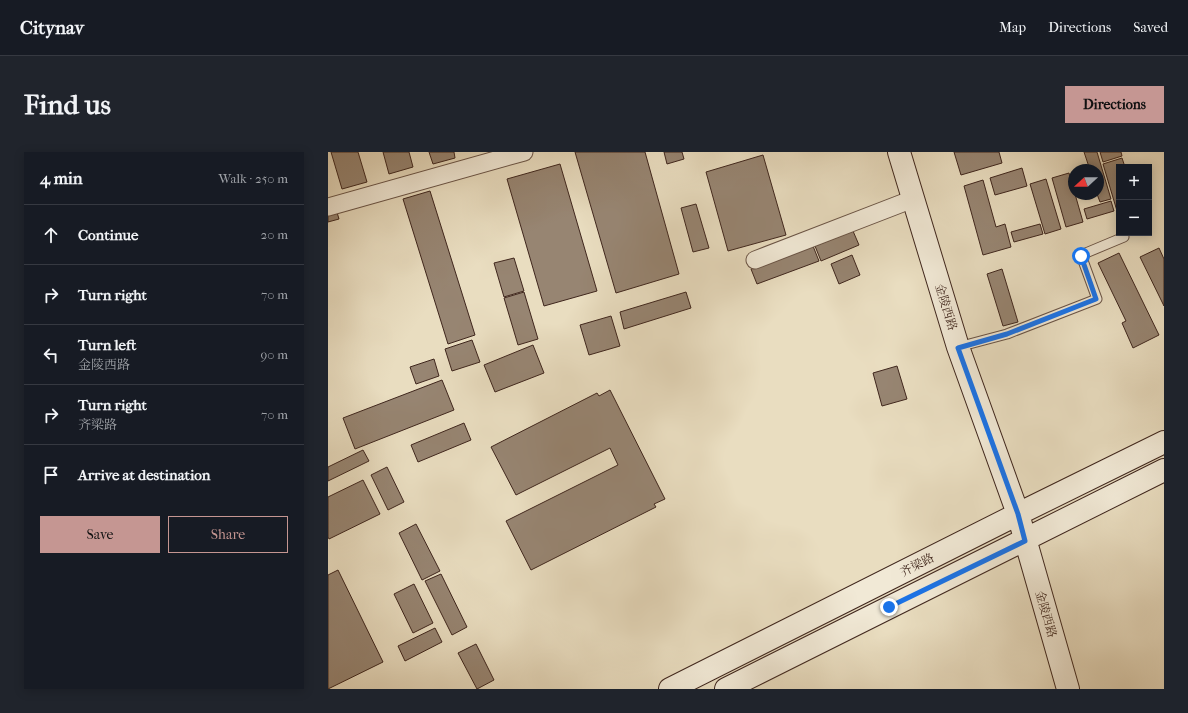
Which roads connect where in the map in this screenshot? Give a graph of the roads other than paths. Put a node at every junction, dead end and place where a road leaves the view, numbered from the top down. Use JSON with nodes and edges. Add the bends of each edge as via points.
{"nodes":[{"id":1,"x":524,"y":152,"type":"edge"},
{"id":2,"x":899,"y":152,"type":"edge"},
{"id":3,"x":913,"y":199,"type":"junction"},
{"id":4,"x":328,"y":207,"type":"edge"},
{"id":5,"x":1124,"y":237,"type":"dead end"},
{"id":6,"x":755,"y":260,"type":"dead end"},
{"id":7,"x":958,"y":348,"type":"junction"},
{"id":8,"x":1164,"y":442,"type":"edge"},
{"id":9,"x":1164,"y":470,"type":"edge"},
{"id":10,"x":1018,"y":514,"type":"junction"},
{"id":11,"x":1025,"y":541,"type":"junction"},
{"id":12,"x":670,"y":689,"type":"edge"},
{"id":13,"x":726,"y":689,"type":"edge"},
{"id":14,"x":1068,"y":689,"type":"edge"}],
"edges":[{"from":1,"to":4,"type":"street"},
{"from":2,"to":3,"type":"main road","name":"金陵西路"},
{"from":3,"to":6,"type":"street"},
{"from":3,"to":7,"type":"main road","name":"金陵西路"},
{"from":5,"to":7,"type":"lane","via":[[1081,256],[1096,299],[1007,334]]},
{"from":7,"to":10,"type":"main road","name":"金陵西路"},
{"from":8,"to":10,"type":"main road","name":"齐梁路"},
{"from":9,"to":11,"type":"main road","name":"齐梁路"},
{"from":10,"to":11,"type":"main road","name":"金陵西路"},
{"from":10,"to":12,"type":"main road","name":"齐梁路"},
{"from":11,"to":13,"type":"main road","name":"齐梁路"},
{"from":11,"to":14,"type":"main road","name":"金陵西路"}]}
